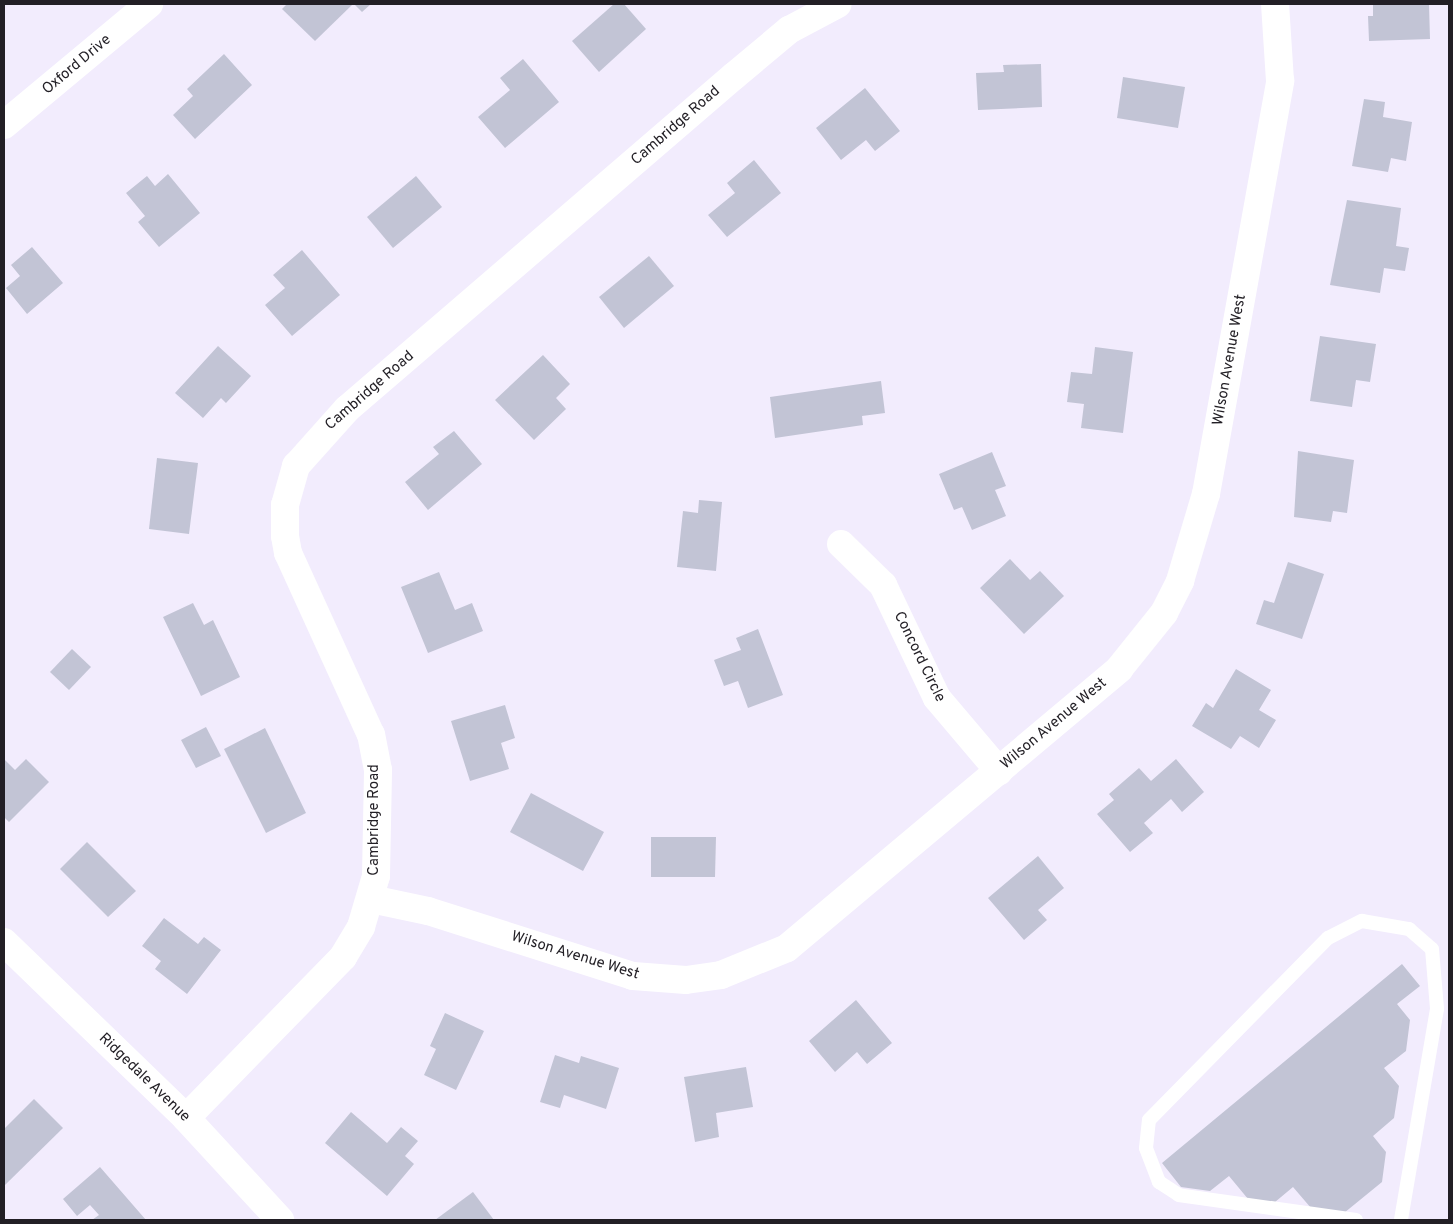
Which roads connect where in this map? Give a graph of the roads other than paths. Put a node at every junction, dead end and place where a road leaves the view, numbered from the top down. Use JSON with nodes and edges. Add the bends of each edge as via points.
{"nodes":[{"id":1,"x":149,"y":4,"type":"edge"},
{"id":2,"x":838,"y":4,"type":"edge"},
{"id":3,"x":1275,"y":4,"type":"edge"},
{"id":4,"x":4,"y":125,"type":"edge"},
{"id":5,"x":841,"y":544,"type":"dead end"},
{"id":6,"x":999,"y":771,"type":"junction"},
{"id":7,"x":371,"y":899,"type":"junction"},
{"id":8,"x":4,"y":942,"type":"edge"},
{"id":9,"x":186,"y":1118,"type":"junction"},
{"id":10,"x":280,"y":1220,"type":"edge"},
{"id":11,"x":1356,"y":1220,"type":"edge"},
{"id":12,"x":1401,"y":1220,"type":"edge"}],
"edges":[{"from":1,"to":4,"type":"street","name":"Oxford Drive"},
{"from":2,"to":7,"type":"street","name":"Cambridge Road","via":[[790,30],[734,76],[347,409],[296,466],[285,505],[288,553],[365,718],[378,770],[378,841]]},
{"from":3,"to":6,"type":"street","name":"Wilson Avenue West","via":[[1280,81],[1206,494],[1180,581],[1159,620],[1119,669]]},
{"from":5,"to":6,"type":"street","name":"Concord Circle","via":[[883,585],[937,698]]},
{"from":6,"to":7,"type":"street","name":"Wilson Avenue West","via":[[786,948],[721,975],[686,980],[634,976],[437,914]]},
{"from":7,"to":9,"type":"street","name":"Cambridge Road","via":[[343,957]]},
{"from":8,"to":9,"type":"street","name":"Ridgedale Avenue"},
{"from":9,"to":10,"type":"street","name":"Ridgedale Avenue"},
{"from":11,"to":12,"type":"lane","via":[[1179,1195],[1159,1182],[1146,1148],[1149,1120],[1328,938],[1362,921],[1409,929],[1432,949],[1437,1009]]}]}
